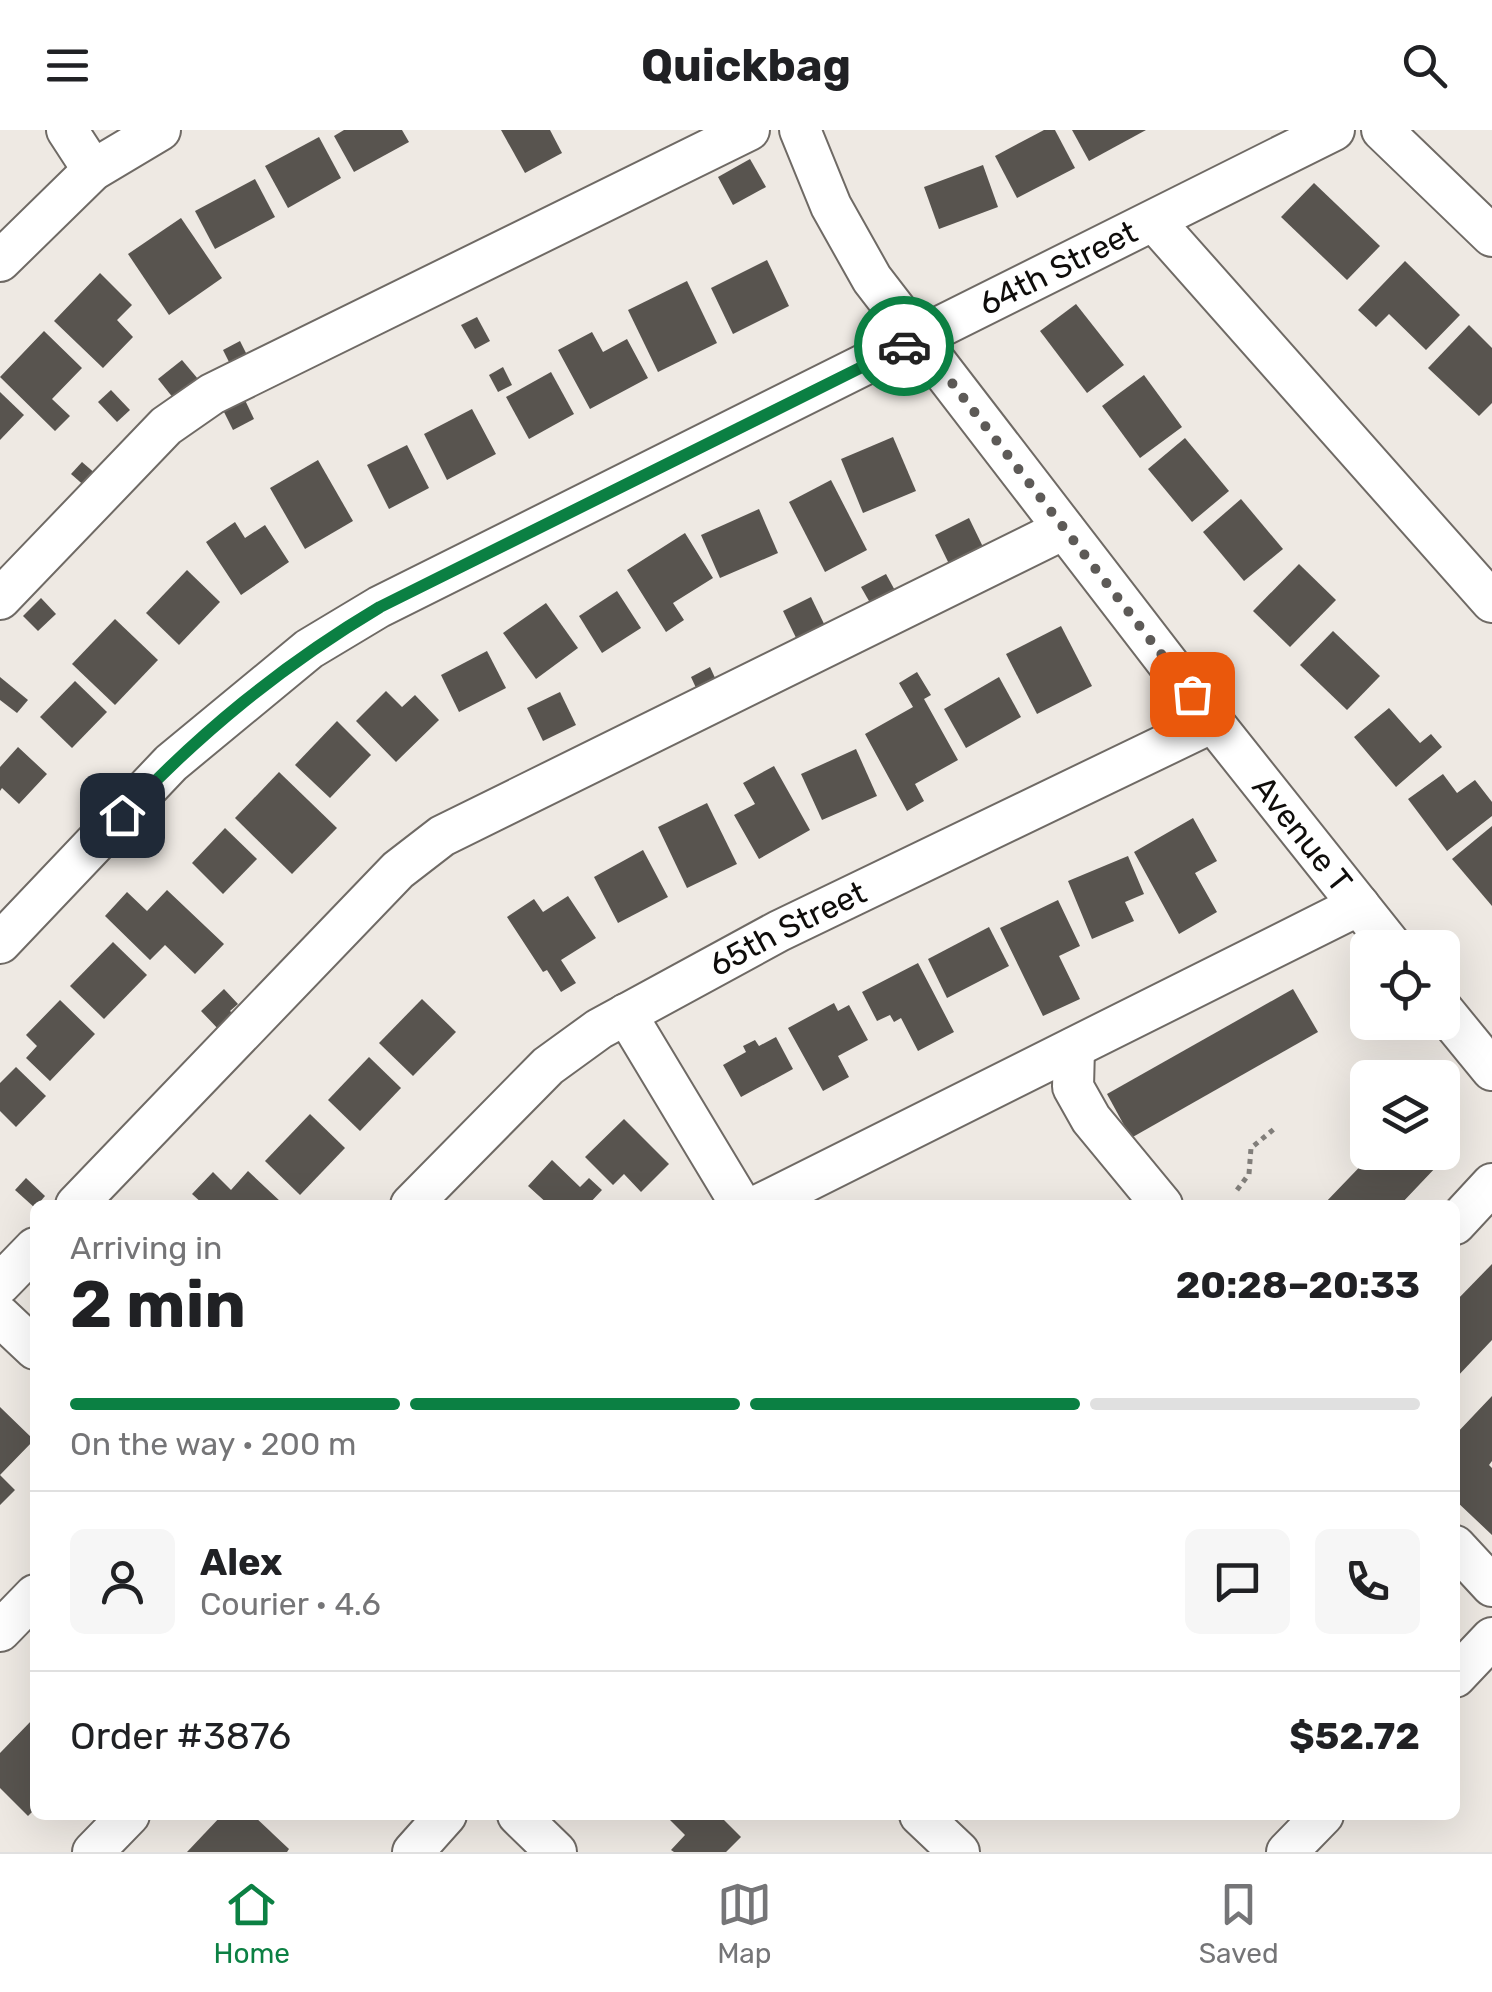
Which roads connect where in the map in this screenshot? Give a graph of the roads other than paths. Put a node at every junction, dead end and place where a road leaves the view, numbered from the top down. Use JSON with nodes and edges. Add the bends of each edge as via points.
{"nodes":[{"id":1,"x":67,"y":130,"type":"edge"},
{"id":2,"x":160,"y":130,"type":"edge"},
{"id":3,"x":749,"y":130,"type":"edge"},
{"id":4,"x":800,"y":130,"type":"edge"},
{"id":5,"x":1334,"y":130,"type":"edge"},
{"id":6,"x":1382,"y":130,"type":"edge"},
{"id":7,"x":93,"y":170,"type":"junction"},
{"id":8,"x":1154,"y":221,"type":"junction"},
{"id":9,"x":1492,"y":236,"type":"edge"},
{"id":10,"x":0,"y":262,"type":"edge"},
{"id":11,"x":918,"y":339,"type":"junction"},
{"id":12,"x":1064,"y":529,"type":"junction"},
{"id":13,"x":0,"y":599,"type":"edge"},
{"id":14,"x":1492,"y":602,"type":"edge"},
{"id":15,"x":1213,"y":722,"type":"junction"},
{"id":16,"x":1360,"y":905,"type":"junction"},
{"id":17,"x":1379,"y":930,"type":"edge"},
{"id":18,"x":0,"y":942,"type":"edge"},
{"id":19,"x":626,"y":1014,"type":"junction"},
{"id":20,"x":1460,"y":1031,"type":"edge"},
{"id":21,"x":1074,"y":1048,"type":"junction"},
{"id":22,"x":1492,"y":1070,"type":"edge"},
{"id":23,"x":1492,"y":1184,"type":"edge"},
{"id":24,"x":81,"y":1200,"type":"edge"},
{"id":25,"x":416,"y":1200,"type":"edge"},
{"id":26,"x":738,"y":1200,"type":"edge"},
{"id":27,"x":768,"y":1200,"type":"edge"},
{"id":28,"x":1158,"y":1200,"type":"edge"},
{"id":29,"x":1460,"y":1219,"type":"edge"},
{"id":30,"x":30,"y":1253,"type":"edge"},
{"id":31,"x":0,"y":1284,"type":"edge"},
{"id":32,"x":0,"y":1316,"type":"edge"},
{"id":33,"x":30,"y":1345,"type":"edge"},
{"id":34,"x":1460,"y":1551,"type":"edge"},
{"id":35,"x":1492,"y":1586,"type":"edge"},
{"id":36,"x":30,"y":1600,"type":"edge"},
{"id":37,"x":0,"y":1631,"type":"edge"},
{"id":38,"x":1492,"y":1638,"type":"edge"},
{"id":39,"x":1460,"y":1671,"type":"edge"},
{"id":40,"x":125,"y":1820,"type":"edge"},
{"id":41,"x":442,"y":1820,"type":"edge"},
{"id":42,"x":523,"y":1820,"type":"edge"},
{"id":43,"x":925,"y":1820,"type":"edge"},
{"id":44,"x":1318,"y":1820,"type":"edge"},
{"id":45,"x":93,"y":1852,"type":"edge"},
{"id":46,"x":413,"y":1852,"type":"edge"},
{"id":47,"x":556,"y":1852,"type":"edge"},
{"id":48,"x":959,"y":1852,"type":"edge"},
{"id":49,"x":1288,"y":1852,"type":"edge"}],
"edges":[{"from":1,"to":7,"type":"street"},
{"from":2,"to":7,"type":"street"},
{"from":3,"to":13,"type":"street","via":[[212,394],[166,426]]},
{"from":4,"to":11,"type":"street","name":"Avenue T","via":[[872,280]]},
{"from":5,"to":8,"type":"street","name":"64th Street"},
{"from":6,"to":9,"type":"street"},
{"from":7,"to":10,"type":"street"},
{"from":8,"to":11,"type":"street","name":"64th Street"},
{"from":8,"to":14,"type":"street"},
{"from":11,"to":12,"type":"street","name":"Avenue T"},
{"from":11,"to":18,"type":"street","name":"64th Street","via":[[380,607],[309,650],[171,764]]},
{"from":12,"to":15,"type":"street","name":"Avenue T"},
{"from":12,"to":24,"type":"street","via":[[442,836],[398,870]]},
{"from":15,"to":16,"type":"street","name":"Avenue T"},
{"from":15,"to":19,"type":"street","name":"65th Street","via":[[779,931]]},
{"from":16,"to":17,"type":"street","name":"Avenue T"},
{"from":16,"to":21,"type":"street"},
{"from":19,"to":25,"type":"street","name":"65th Street","via":[[548,1066]]},
{"from":19,"to":26,"type":"street"},
{"from":20,"to":22,"type":"street"},
{"from":21,"to":27,"type":"street"},
{"from":21,"to":28,"type":"street","via":[[1073,1087]]},
{"from":23,"to":29,"type":"street"},
{"from":30,"to":31,"type":"street"},
{"from":32,"to":33,"type":"street"},
{"from":34,"to":35,"type":"street"},
{"from":36,"to":37,"type":"street"},
{"from":38,"to":39,"type":"street"},
{"from":40,"to":45,"type":"street"},
{"from":41,"to":46,"type":"street"},
{"from":42,"to":47,"type":"street"},
{"from":43,"to":48,"type":"street"},
{"from":44,"to":49,"type":"street"}]}
